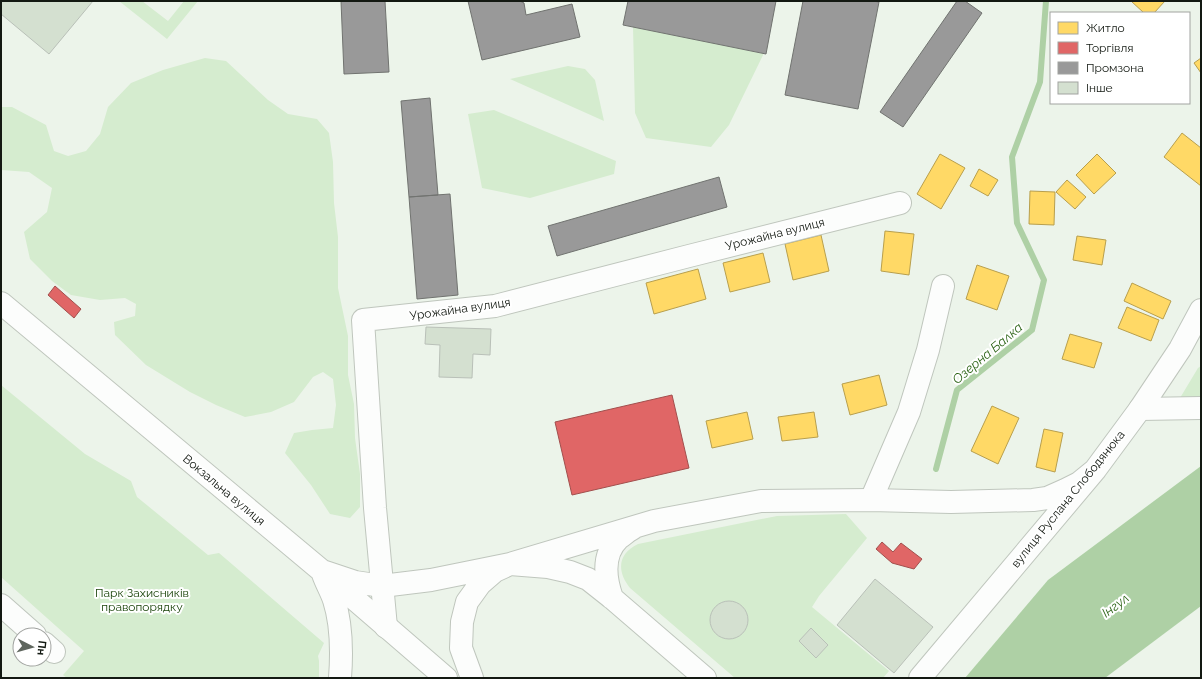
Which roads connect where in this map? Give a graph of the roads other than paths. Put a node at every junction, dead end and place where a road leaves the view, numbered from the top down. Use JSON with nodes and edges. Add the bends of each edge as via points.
{"nodes":[{"id":1,"x":900,"y":203,"type":"dead end"},
{"id":2,"x":943,"y":286,"type":"dead end"},
{"id":3,"x":1,"y":303,"type":"edge"},
{"id":4,"x":1201,"y":310,"type":"edge"},
{"id":5,"x":1201,"y":408,"type":"edge"},
{"id":6,"x":1140,"y":409,"type":"junction"},
{"id":7,"x":1095,"y":470,"type":"junction"},
{"id":8,"x":871,"y":500,"type":"junction"},
{"id":9,"x":654,"y":521,"type":"junction"},
{"id":10,"x":510,"y":564,"type":"junction"},
{"id":11,"x":322,"y":571,"type":"junction"},
{"id":12,"x":382,"y":586,"type":"junction"},
{"id":13,"x":612,"y":598,"type":"junction"},
{"id":14,"x":1,"y":605,"type":"edge"},
{"id":15,"x":26,"y":627,"type":"edge"},
{"id":16,"x":386,"y":627,"type":"junction"},
{"id":17,"x":340,"y":678,"type":"edge"},
{"id":18,"x":446,"y":678,"type":"edge"},
{"id":19,"x":472,"y":678,"type":"edge"},
{"id":20,"x":705,"y":678,"type":"edge"},
{"id":21,"x":920,"y":678,"type":"edge"}],
"edges":[{"from":1,"to":12,"type":"main road","name":"Урожайна вулиця","via":[[495,306],[363,320]]},
{"from":2,"to":8,"type":"main road","via":[[928,350],[908,412]]},
{"from":3,"to":11,"type":"main road","name":"Вокзальна вулиця"},
{"from":4,"to":6,"type":"main road","name":"вулиця Руслана Слободянюка","via":[[1180,349]]},
{"from":5,"to":6,"type":"main road"},
{"from":6,"to":7,"type":"main road","name":"вулиця Руслана Слободянюка"},
{"from":7,"to":8,"type":"main road","via":[[1066,490],[1034,500]]},
{"from":7,"to":21,"type":"main road","name":"вулиця Руслана Слободянюка"},
{"from":8,"to":9,"type":"main road","via":[[761,501]]},
{"from":9,"to":10,"type":"main road"},
{"from":9,"to":13,"type":"main road","via":[[628,530],[615,543],[607,559],[606,573]]},
{"from":10,"to":12,"type":"main road","via":[[431,580]]},
{"from":10,"to":13,"type":"main road","via":[[548,567],[570,572],[588,579]]},
{"from":10,"to":19,"type":"main road","via":[[495,571],[480,584],[467,602],[462,622],[461,648]]},
{"from":11,"to":12,"type":"main road","via":[[355,582]]},
{"from":11,"to":16,"type":"main road","name":"Вокзальна вулиця"},
{"from":11,"to":17,"type":"main road","via":[[339,620],[342,662]]},
{"from":12,"to":16,"type":"main road","name":"Урожайна вулиця"},
{"from":13,"to":20,"type":"main road"},
{"from":14,"to":15,"type":"main road"},
{"from":16,"to":18,"type":"main road","name":"Вокзальна вулиця"}]}
